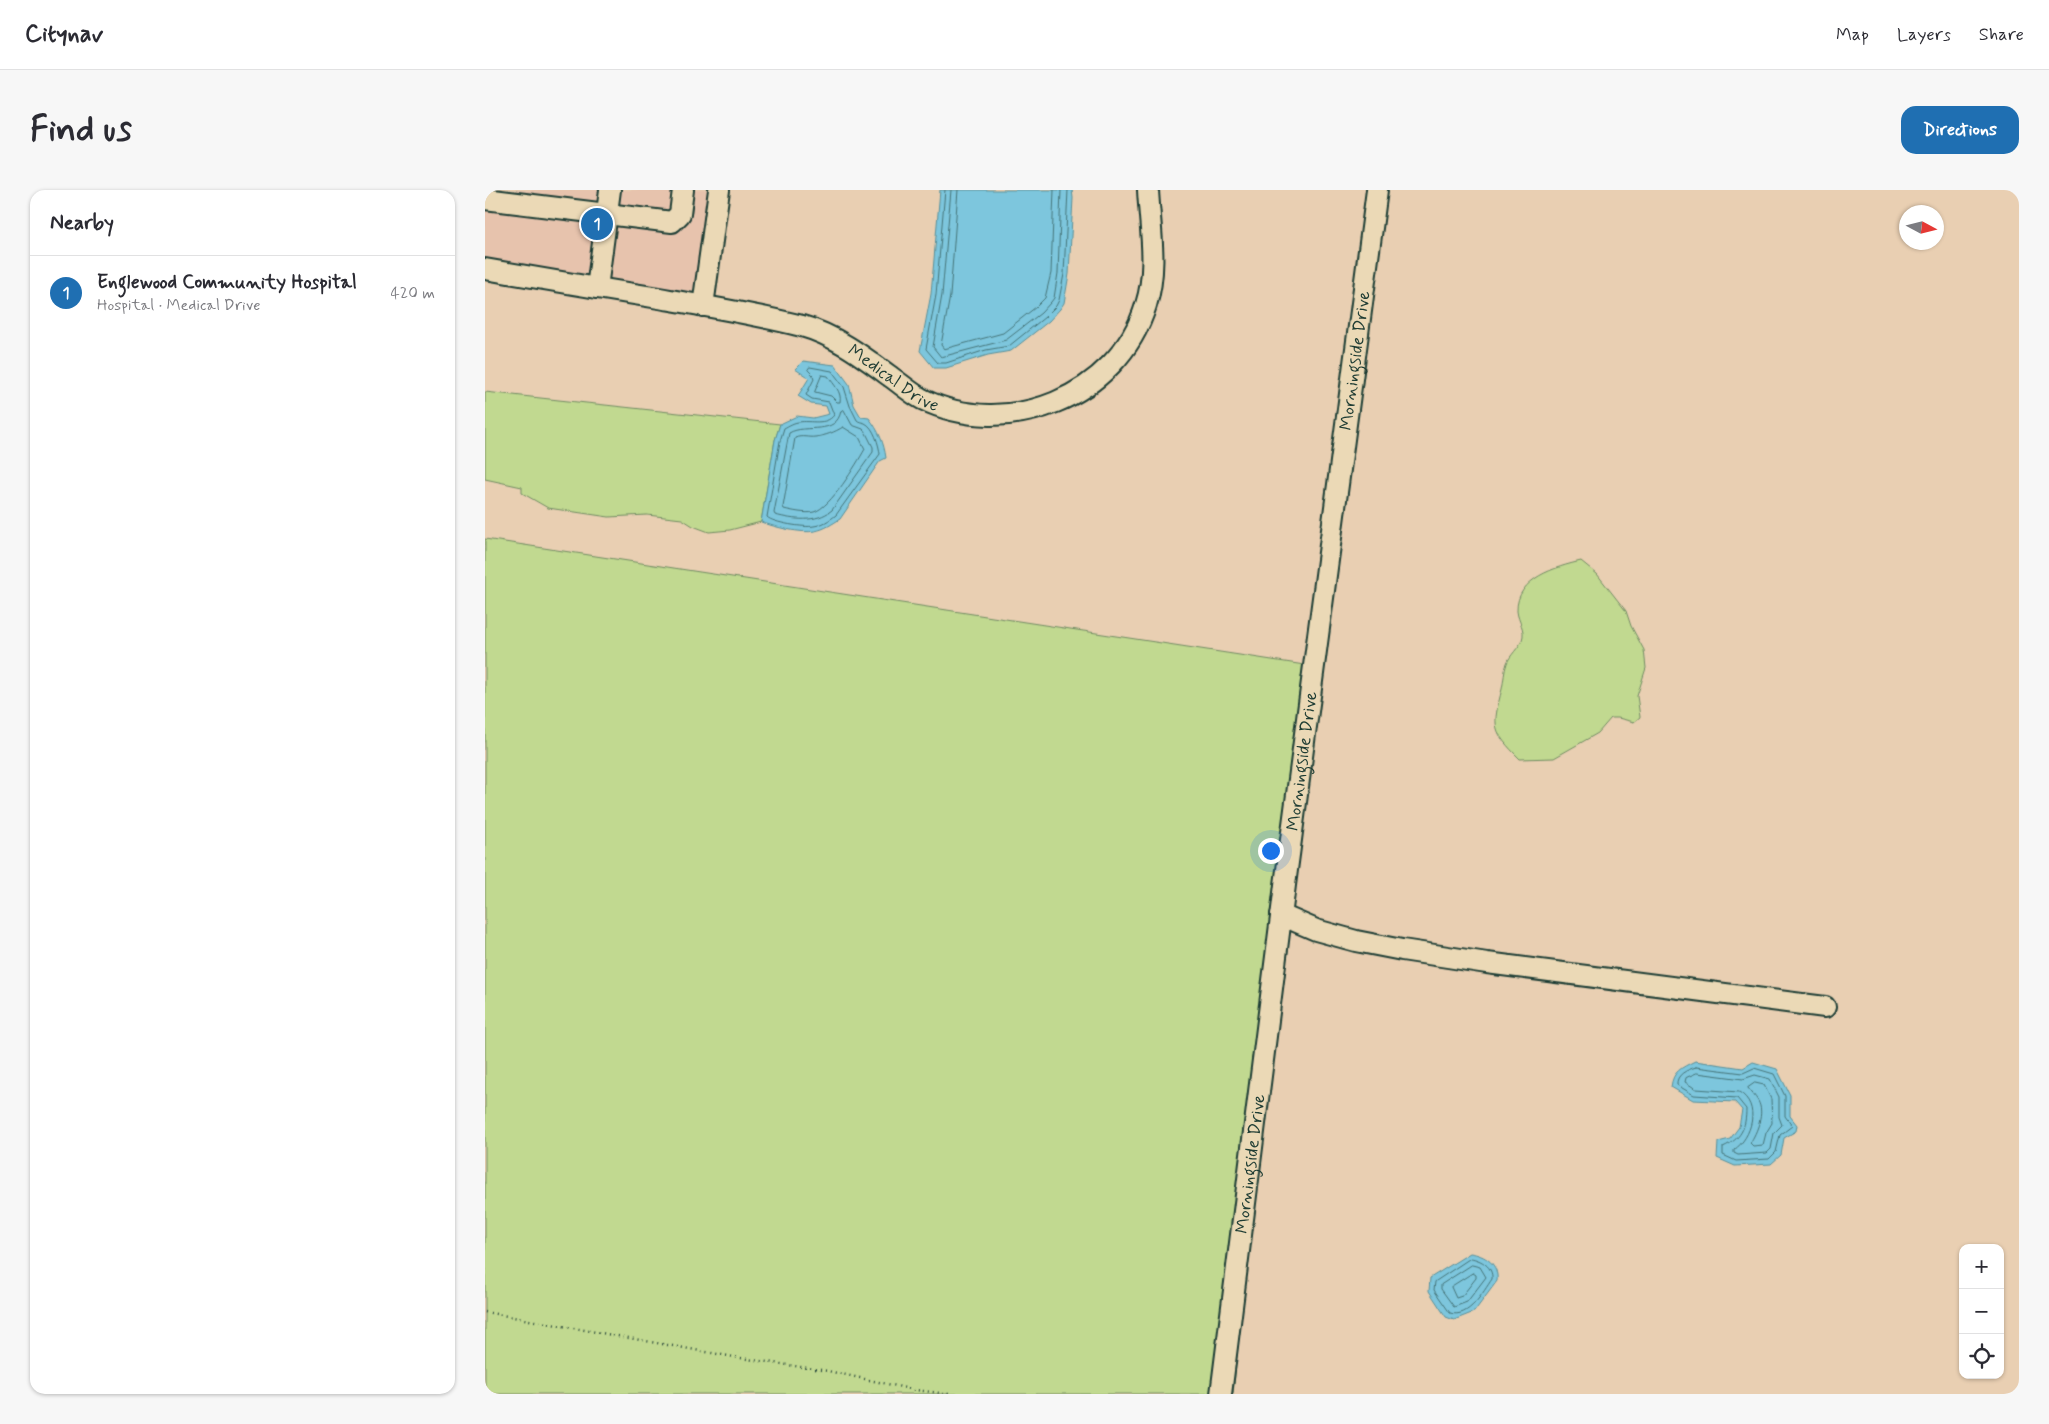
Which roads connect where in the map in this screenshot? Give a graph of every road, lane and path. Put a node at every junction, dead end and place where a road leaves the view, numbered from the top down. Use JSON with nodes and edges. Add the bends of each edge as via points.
{"nodes":[{"id":1,"x":610,"y":190,"type":"edge"},
{"id":2,"x":683,"y":190,"type":"edge"},
{"id":3,"x":719,"y":190,"type":"edge"},
{"id":4,"x":1148,"y":190,"type":"edge"},
{"id":5,"x":1377,"y":190,"type":"edge"},
{"id":6,"x":485,"y":199,"type":"edge"},
{"id":7,"x":606,"y":215,"type":"junction"},
{"id":8,"x":485,"y":269,"type":"edge"},
{"id":9,"x":597,"y":288,"type":"junction"},
{"id":10,"x":703,"y":306,"type":"junction"},
{"id":11,"x":1281,"y":915,"type":"junction"},
{"id":12,"x":1825,"y":1007,"type":"dead end"},
{"id":13,"x":485,"y":1312,"type":"edge"},
{"id":14,"x":949,"y":1394,"type":"edge"},
{"id":15,"x":1221,"y":1394,"type":"edge"}],
"edges":[{"from":1,"to":7,"type":"street"},
{"from":2,"to":7,"type":"street","via":[[680,214],[672,222]]},
{"from":3,"to":10,"type":"street"},
{"from":4,"to":10,"type":"street","name":"Medical Drive","via":[[1153,273],[1140,321],[1102,374],[1065,399],[1036,410],[1005,415],[948,409],[922,399],[840,342],[804,327]]},
{"from":5,"to":11,"type":"street","name":"Morningside Drive"},
{"from":6,"to":7,"type":"street"},
{"from":7,"to":9,"type":"street"},
{"from":8,"to":9,"type":"street","name":"Medical Drive"},
{"from":9,"to":10,"type":"street","name":"Medical Drive"},
{"from":11,"to":12,"type":"street","via":[[1356,942],[1402,950]]},
{"from":11,"to":15,"type":"street","name":"Morningside Drive"},
{"from":13,"to":14,"type":"path"}]}
